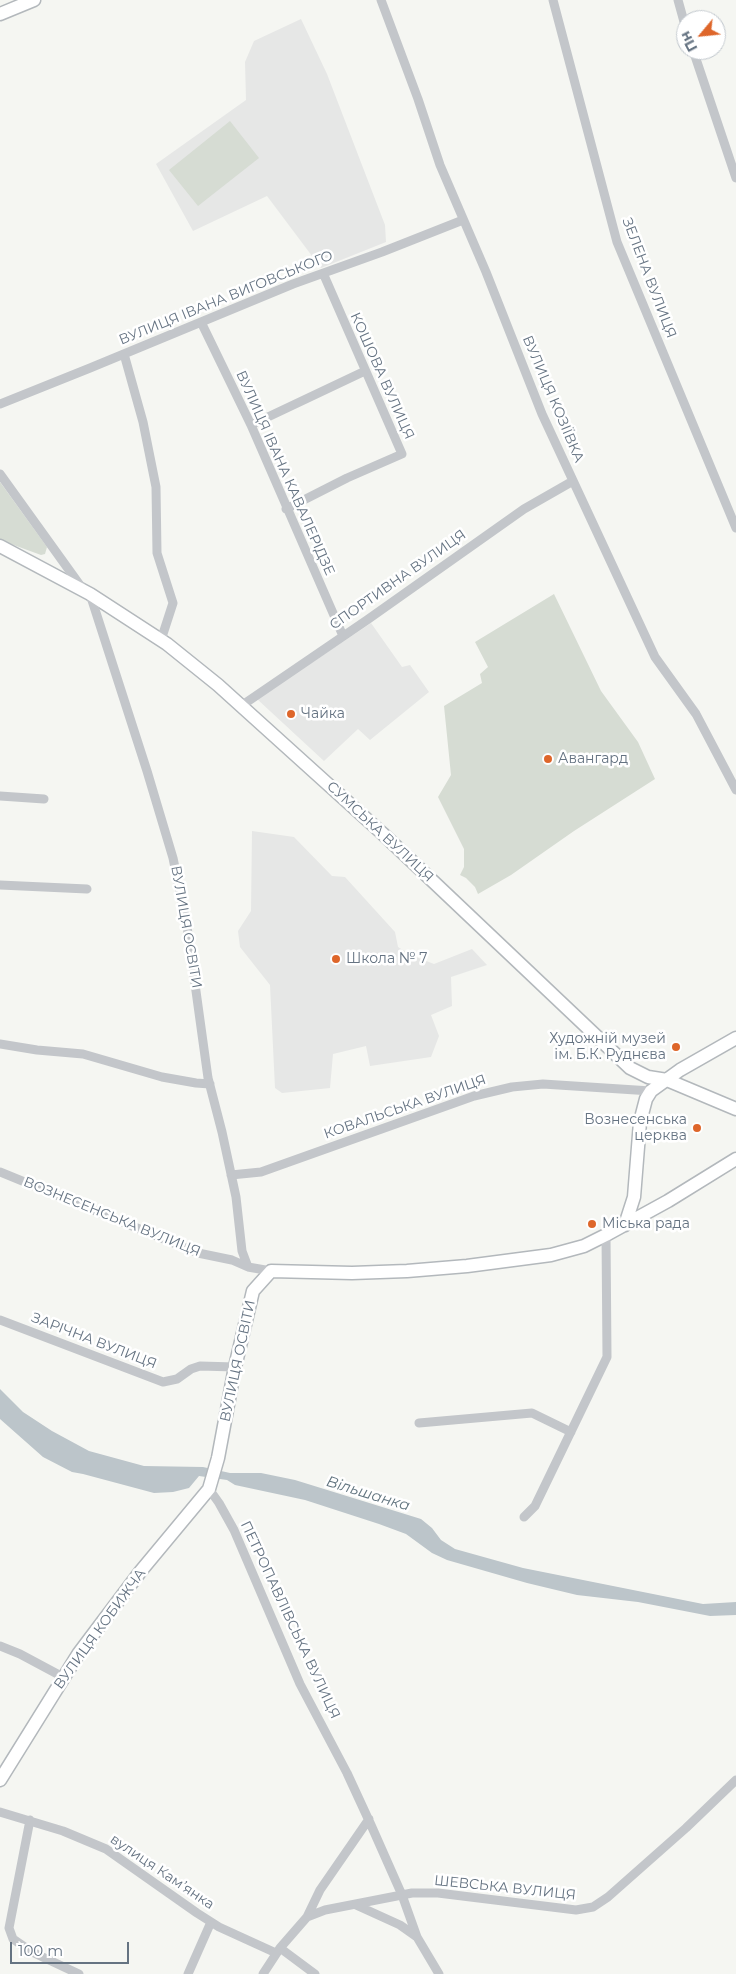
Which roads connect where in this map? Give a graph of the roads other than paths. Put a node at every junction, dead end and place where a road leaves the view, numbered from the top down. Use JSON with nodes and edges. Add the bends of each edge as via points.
{"nodes":[{"id":1,"x":34,"y":0,"type":"edge"},
{"id":2,"x":381,"y":0,"type":"edge"},
{"id":3,"x":553,"y":0,"type":"edge"},
{"id":4,"x":0,"y":14,"type":"edge"},
{"id":5,"x":696,"y":60,"type":"edge"},
{"id":6,"x":736,"y":178,"type":"edge"},
{"id":7,"x":463,"y":220,"type":"junction"},
{"id":8,"x":323,"y":273,"type":"junction"},
{"id":9,"x":201,"y":322,"type":"junction"},
{"id":10,"x":124,"y":354,"type":"junction"},
{"id":11,"x":365,"y":371,"type":"junction"},
{"id":12,"x":0,"y":404,"type":"edge"},
{"id":13,"x":251,"y":425,"type":"junction"},
{"id":14,"x":0,"y":474,"type":"edge"},
{"id":15,"x":573,"y":481,"type":"junction"},
{"id":16,"x":286,"y":509,"type":"junction"},
{"id":17,"x":736,"y":528,"type":"edge"},
{"id":18,"x":0,"y":546,"type":"edge"},
{"id":19,"x":87,"y":592,"type":"junction"},
{"id":20,"x":343,"y":636,"type":"junction"},
{"id":21,"x":161,"y":640,"type":"junction"},
{"id":22,"x":241,"y":706,"type":"junction"},
{"id":23,"x":736,"y":790,"type":"edge"},
{"id":24,"x":0,"y":796,"type":"edge"},
{"id":25,"x":44,"y":799,"type":"dead end"},
{"id":26,"x":0,"y":885,"type":"edge"},
{"id":27,"x":87,"y":889,"type":"dead end"},
{"id":28,"x":736,"y":1038,"type":"edge"},
{"id":29,"x":0,"y":1044,"type":"edge"},
{"id":30,"x":667,"y":1080,"type":"junction"},
{"id":31,"x":210,"y":1084,"type":"junction"},
{"id":32,"x":651,"y":1091,"type":"junction"},
{"id":33,"x":736,"y":1109,"type":"edge"},
{"id":34,"x":736,"y":1159,"type":"edge"},
{"id":35,"x":0,"y":1172,"type":"edge"},
{"id":36,"x":231,"y":1175,"type":"junction"},
{"id":37,"x":625,"y":1224,"type":"junction"},
{"id":38,"x":606,"y":1235,"type":"junction"},
{"id":39,"x":248,"y":1267,"type":"junction"},
{"id":40,"x":271,"y":1271,"type":"junction"},
{"id":41,"x":0,"y":1320,"type":"edge"},
{"id":42,"x":235,"y":1366,"type":"junction"},
{"id":43,"x":419,"y":1423,"type":"dead end"},
{"id":44,"x":571,"y":1432,"type":"junction"},
{"id":45,"x":210,"y":1487,"type":"junction"},
{"id":46,"x":524,"y":1518,"type":"dead end"},
{"id":47,"x":0,"y":1646,"type":"edge"},
{"id":48,"x":63,"y":1677,"type":"junction"},
{"id":49,"x":0,"y":1780,"type":"edge"},
{"id":50,"x":736,"y":1780,"type":"edge"},
{"id":51,"x":0,"y":1812,"type":"edge"},
{"id":52,"x":368,"y":1819,"type":"junction"},
{"id":53,"x":30,"y":1820,"type":"junction"},
{"id":54,"x":402,"y":1895,"type":"junction"},
{"id":55,"x":355,"y":1904,"type":"junction"},
{"id":56,"x":307,"y":1917,"type":"junction"},
{"id":57,"x":211,"y":1922,"type":"junction"},
{"id":58,"x":417,"y":1937,"type":"junction"},
{"id":59,"x":278,"y":1950,"type":"junction"},
{"id":60,"x":79,"y":1974,"type":"edge"},
{"id":61,"x":188,"y":1974,"type":"edge"},
{"id":62,"x":263,"y":1974,"type":"edge"},
{"id":63,"x":315,"y":1974,"type":"edge"},
{"id":64,"x":439,"y":1974,"type":"edge"}],
"edges":[{"from":1,"to":4,"type":"street"},
{"from":2,"to":7,"type":"street","name":"ВУЛИЦЯ КОЗІЇВКА"},
{"from":3,"to":17,"type":"street","name":"ЗЕЛЕНА ВУЛИЦЯ","via":[[617,242]]},
{"from":5,"to":6,"type":"street"},
{"from":7,"to":8,"type":"street","name":"ВУЛИЦЯ ІВАНА ВИГОВСЬКОГО"},
{"from":7,"to":15,"type":"street","name":"ВУЛИЦЯ КОЗІЇВКА","via":[[542,414]]},
{"from":8,"to":9,"type":"street","name":"ВУЛИЦЯ ІВАНА ВИГОВСЬКОГО"},
{"from":8,"to":11,"type":"street","name":"КОШОВА ВУЛИЦЯ"},
{"from":9,"to":10,"type":"street","name":"ВУЛИЦЯ ІВАНА ВИГОВСЬКОГО"},
{"from":9,"to":13,"type":"street","name":"ВУЛИЦЯ ІВАНА КАВАЛЕРІДЗЕ"},
{"from":10,"to":12,"type":"street","name":"ВУЛИЦЯ ІВАНА ВИГОВСЬКОГО"},
{"from":10,"to":21,"type":"street","via":[[143,422],[156,487],[157,553],[173,603]]},
{"from":11,"to":13,"type":"street"},
{"from":11,"to":16,"type":"street","name":"КОШОВА ВУЛИЦЯ","via":[[402,454]]},
{"from":13,"to":16,"type":"street","name":"ВУЛИЦЯ ІВАНА КАВАЛЕРІДЗЕ"},
{"from":14,"to":19,"type":"street","name":"СУМСЬКА ВУЛИЦЯ"},
{"from":15,"to":20,"type":"street","name":"СПОРТИВНА ВУЛИЦЯ","via":[[524,509]]},
{"from":15,"to":23,"type":"street","name":"ВУЛИЦЯ КОЗІЇВКА","via":[[656,657],[696,714]]},
{"from":16,"to":20,"type":"street","name":"ВУЛИЦЯ ІВАНА КАВАЛЕРІДЗЕ"},
{"from":18,"to":19,"type":"street","name":"СУМСЬКА ВУЛИЦЯ"},
{"from":19,"to":21,"type":"street","name":"СУМСЬКА ВУЛИЦЯ"},
{"from":19,"to":31,"type":"street","name":"ВУЛИЦЯ ОСВІТИ","via":[[173,858],[187,926]]},
{"from":20,"to":22,"type":"street","name":"СПОРТИВНА ВУЛИЦЯ"},
{"from":21,"to":22,"type":"street","name":"СУМСЬКА ВУЛИЦЯ"},
{"from":22,"to":30,"type":"street","name":"СУМСЬКА ВУЛИЦЯ","via":[[383,834],[622,1061],[648,1077]]},
{"from":24,"to":25,"type":"street"},
{"from":26,"to":27,"type":"street"},
{"from":28,"to":30,"type":"street"},
{"from":29,"to":31,"type":"street","via":[[83,1054],[162,1077]]},
{"from":30,"to":32,"type":"street"},
{"from":30,"to":33,"type":"street","name":"СУМСЬКА ВУЛИЦЯ"},
{"from":31,"to":36,"type":"street","name":"ВУЛИЦЯ ОСВІТИ"},
{"from":32,"to":36,"type":"street","name":"КОВАЛЬСЬКА ВУЛИЦЯ","via":[[543,1084],[512,1087],[474,1096],[261,1172]]},
{"from":32,"to":37,"type":"street","via":[[640,1122],[634,1197]]},
{"from":34,"to":37,"type":"street","name":"ВОЗНЕСЕНСЬКА ВУЛИЦЯ"},
{"from":35,"to":39,"type":"street","name":"ВОЗНЕСЕНСЬКА ВУЛИЦЯ","via":[[198,1253]]},
{"from":36,"to":39,"type":"street","name":"ВУЛИЦЯ ОСВІТИ","via":[[242,1251]]},
{"from":37,"to":38,"type":"street","name":"ВОЗНЕСЕНСЬКА ВУЛИЦЯ"},
{"from":38,"to":40,"type":"street","name":"ВОЗНЕСЕНСЬКА ВУЛИЦЯ","via":[[584,1246],[551,1255],[467,1266],[352,1273]]},
{"from":38,"to":44,"type":"street","via":[[607,1357]]},
{"from":39,"to":40,"type":"street","name":"ВОЗНЕСЕНСЬКА ВУЛИЦЯ"},
{"from":40,"to":42,"type":"street","name":"ВУЛИЦЯ ОСВІТИ","via":[[253,1291]]},
{"from":41,"to":42,"type":"street","name":"ЗАРІЧНА ВУЛИЦЯ","via":[[163,1382],[177,1379],[200,1366]]},
{"from":42,"to":45,"type":"street","name":"ВУЛИЦЯ ОСВІТИ"},
{"from":43,"to":44,"type":"street","via":[[532,1413]]},
{"from":44,"to":46,"type":"street","via":[[535,1506]]},
{"from":45,"to":48,"type":"street","name":"ВУЛИЦЯ КОБИЖЧА","via":[[140,1572]]},
{"from":45,"to":52,"type":"street","name":"ПЕТРОПАВЛІВСЬКА ВУЛИЦЯ","via":[[234,1530],[300,1684]]},
{"from":47,"to":48,"type":"street"},
{"from":48,"to":49,"type":"street","name":"ВУЛИЦЯ КОБИЖЧА"},
{"from":50,"to":54,"type":"street","name":"ШЕВСЬКА ВУЛИЦЯ","via":[[686,1828],[593,1907],[576,1910],[438,1893]]},
{"from":51,"to":53,"type":"street","name":"вулиця Камʼянка"},
{"from":52,"to":54,"type":"street","name":"ПЕТРОПАВЛІВСЬКА ВУЛИЦЯ"},
{"from":52,"to":56,"type":"street","via":[[320,1890]]},
{"from":53,"to":57,"type":"street","name":"вулиця Камʼянка","via":[[106,1849]]},
{"from":53,"to":60,"type":"street","via":[[9,1928],[13,1939],[32,1952]]},
{"from":54,"to":55,"type":"street"},
{"from":54,"to":58,"type":"street","name":"ПЕТРОПАВЛІВСЬКА ВУЛИЦЯ"},
{"from":55,"to":56,"type":"street"},
{"from":55,"to":58,"type":"street","name":"ПЕТРОПАВЛІВСЬКА ВУЛИЦЯ","via":[[400,1925]]},
{"from":56,"to":59,"type":"street"},
{"from":57,"to":59,"type":"street","name":"вулиця Камʼянка"},
{"from":57,"to":61,"type":"street"},
{"from":58,"to":64,"type":"street","name":"ПЕТРОПАВЛІВСЬКА ВУЛИЦЯ"},
{"from":59,"to":62,"type":"street"},
{"from":59,"to":63,"type":"street","name":"вулиця Камʼянка"}]}
